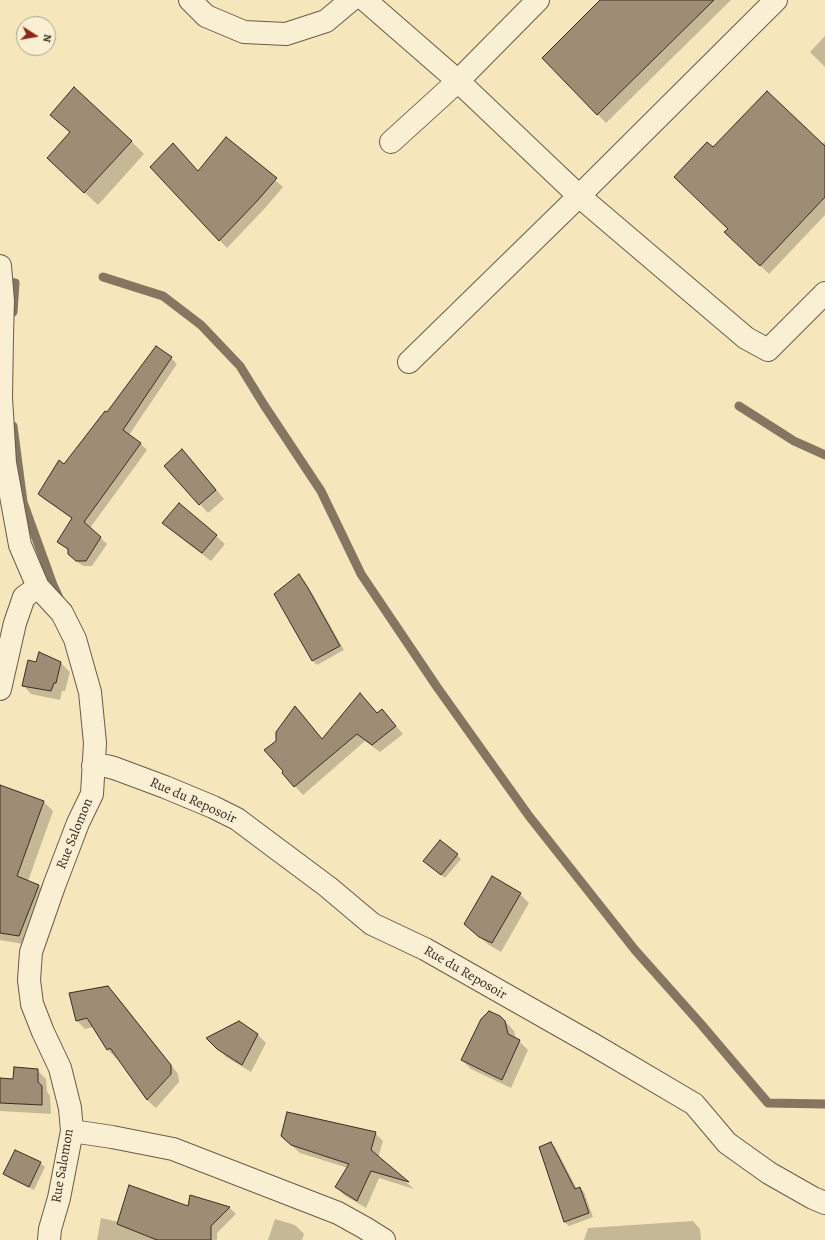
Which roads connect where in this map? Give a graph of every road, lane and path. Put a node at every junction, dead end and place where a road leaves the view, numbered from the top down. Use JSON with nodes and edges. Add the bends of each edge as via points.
{"nodes":[{"id":1,"x":190,"y":0,"type":"edge"},
{"id":2,"x":351,"y":0,"type":"edge"},
{"id":3,"x":366,"y":0,"type":"edge"},
{"id":4,"x":538,"y":0,"type":"edge"},
{"id":5,"x":776,"y":0,"type":"edge"},
{"id":6,"x":458,"y":81,"type":"junction"},
{"id":7,"x":391,"y":142,"type":"dead end"},
{"id":8,"x":579,"y":196,"type":"junction"},
{"id":9,"x":0,"y":266,"type":"edge"},
{"id":10,"x":825,"y":293,"type":"edge"},
{"id":11,"x":409,"y":362,"type":"dead end"},
{"id":12,"x":38,"y":587,"type":"junction"},
{"id":13,"x":0,"y":688,"type":"edge"},
{"id":14,"x":93,"y":766,"type":"junction"},
{"id":15,"x":72,"y":1131,"type":"junction"},
{"id":16,"x":825,"y":1203,"type":"edge"},
{"id":17,"x":49,"y":1240,"type":"edge"},
{"id":18,"x":384,"y":1240,"type":"edge"}],
"edges":[{"from":1,"to":2,"type":"street","via":[[206,16],[244,32],[286,34],[326,21]]},
{"from":3,"to":6,"type":"street"},
{"from":4,"to":6,"type":"street"},
{"from":5,"to":8,"type":"street"},
{"from":6,"to":7,"type":"street"},
{"from":6,"to":8,"type":"street"},
{"from":8,"to":10,"type":"street","via":[[746,338],[768,350]]},
{"from":8,"to":11,"type":"street"},
{"from":9,"to":12,"type":"street","name":"Rue Salomon","via":[[3,301],[1,398],[6,462],[20,545]]},
{"from":12,"to":13,"type":"street","via":[[24,597],[15,623]]},
{"from":12,"to":14,"type":"street","name":"Rue Salomon","via":[[62,613],[75,639],[84,666],[90,692],[95,743]]},
{"from":14,"to":15,"type":"street","name":"Rue Salomon","via":[[92,794],[54,886],[31,952],[29,980],[32,1004],[60,1068],[70,1108]]},
{"from":14,"to":16,"type":"street","name":"Rue du Reposoir","via":[[114,768],[166,787],[237,819],[328,887],[372,924],[425,949],[694,1104],[727,1143],[769,1172]]},
{"from":15,"to":17,"type":"street","name":"Rue Salomon"},
{"from":15,"to":18,"type":"street","via":[[174,1150],[338,1213]]}]}
